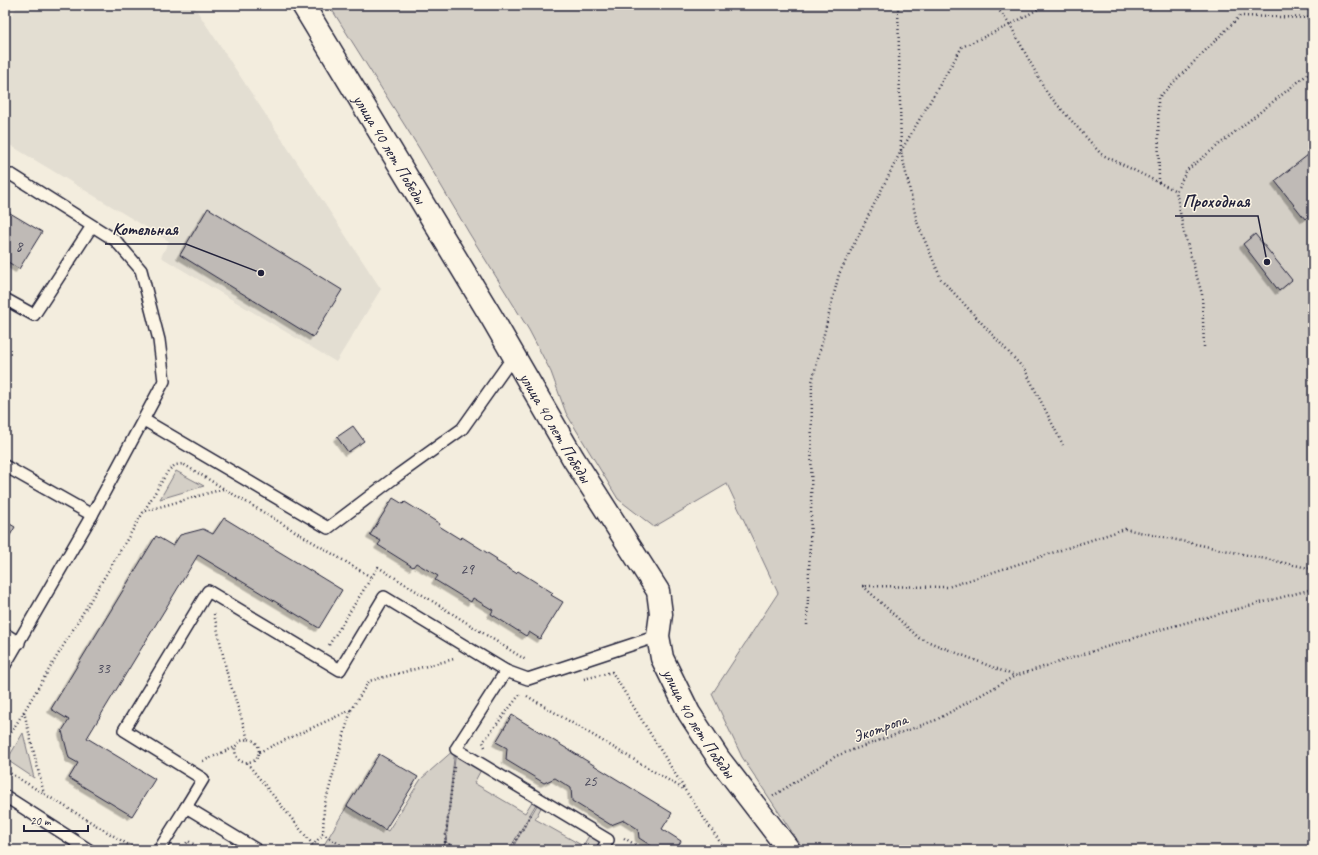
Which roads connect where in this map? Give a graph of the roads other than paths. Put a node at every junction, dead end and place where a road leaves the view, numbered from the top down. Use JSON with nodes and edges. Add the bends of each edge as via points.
{"nodes":[{"id":1,"x":303,"y":5,"type":"edge"},
{"id":2,"x":5,"y":176,"type":"edge"},
{"id":3,"x":92,"y":226,"type":"junction"},
{"id":4,"x":5,"y":299,"type":"edge"},
{"id":5,"x":513,"y":357,"type":"junction"},
{"id":6,"x":144,"y":420,"type":"junction"},
{"id":7,"x":5,"y":466,"type":"edge"},
{"id":8,"x":92,"y":515,"type":"junction"},
{"id":9,"x":5,"y":634,"type":"edge"},
{"id":10,"x":658,"y":636,"type":"junction"},
{"id":11,"x":19,"y":643,"type":"junction"},
{"id":12,"x":5,"y":665,"type":"edge"},
{"id":13,"x":506,"y":671,"type":"junction"},
{"id":14,"x":5,"y":796,"type":"edge"},
{"id":15,"x":186,"y":807,"type":"junction"},
{"id":16,"x":89,"y":850,"type":"edge"},
{"id":17,"x":159,"y":850,"type":"edge"},
{"id":18,"x":257,"y":850,"type":"edge"},
{"id":19,"x":602,"y":850,"type":"edge"},
{"id":20,"x":789,"y":850,"type":"edge"}],
"edges":[{"from":1,"to":5,"type":"street","name":"улица 40 лет Победы"},
{"from":2,"to":3,"type":"lane","via":[[12,175]]},
{"from":3,"to":4,"type":"lane","via":[[34,315]]},
{"from":3,"to":6,"type":"lane","via":[[115,240],[141,270],[159,340],[164,381]]},
{"from":5,"to":6,"type":"lane","via":[[462,429],[328,528]]},
{"from":5,"to":10,"type":"street","name":"улица 40 лет Победы","via":[[573,458],[658,591]]},
{"from":6,"to":8,"type":"lane"},
{"from":7,"to":8,"type":"lane"},
{"from":8,"to":11,"type":"lane"},
{"from":9,"to":11,"type":"lane"},
{"from":10,"to":13,"type":"lane","via":[[528,679]]},
{"from":10,"to":20,"type":"street","name":"улица 40 лет Победы","via":[[662,658],[688,713],[719,759]]},
{"from":11,"to":12,"type":"lane"},
{"from":13,"to":15,"type":"lane","via":[[384,597],[340,670],[208,590],[124,730],[203,779]]},
{"from":13,"to":19,"type":"lane","via":[[456,749],[608,840]]},
{"from":14,"to":16,"type":"lane"},
{"from":15,"to":17,"type":"lane"},
{"from":15,"to":18,"type":"lane"}]}
